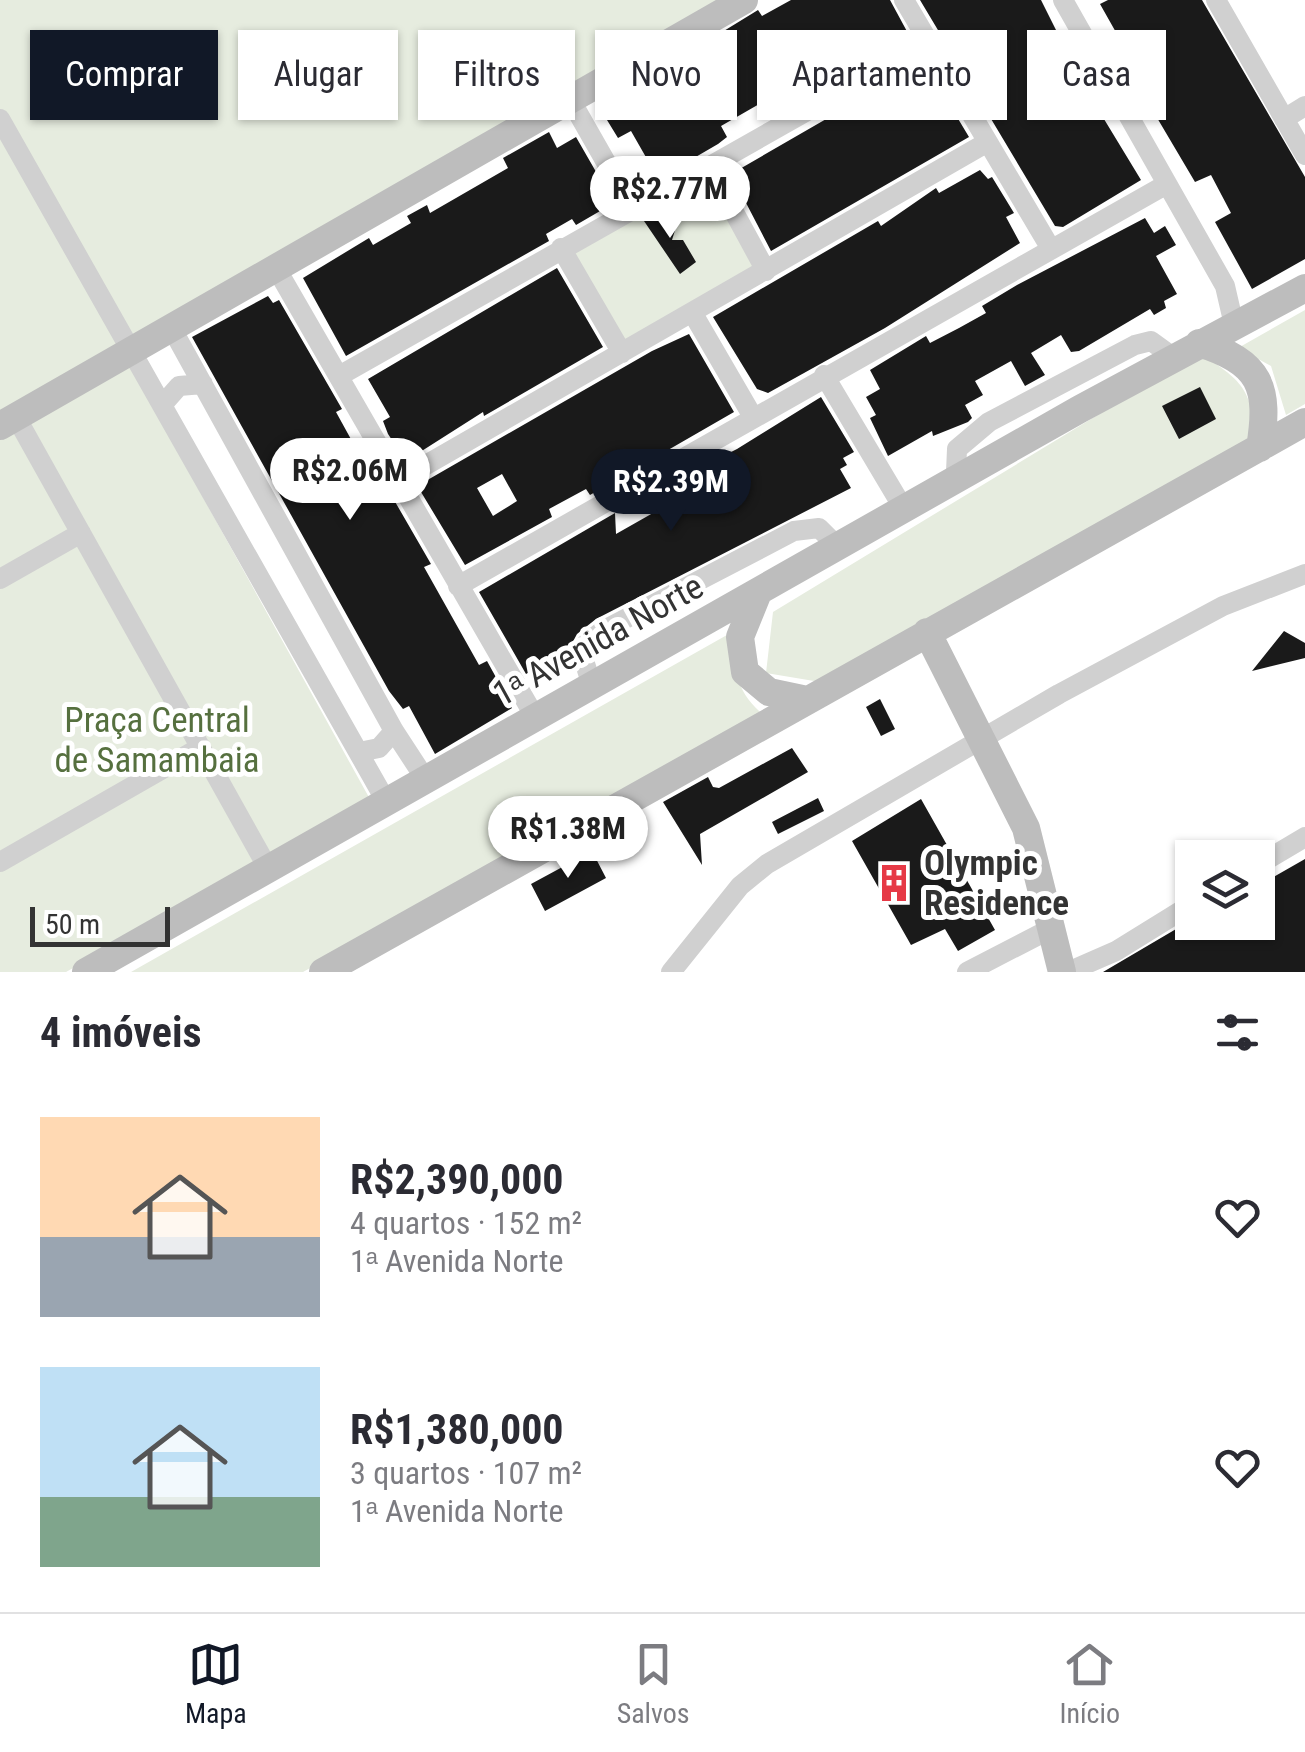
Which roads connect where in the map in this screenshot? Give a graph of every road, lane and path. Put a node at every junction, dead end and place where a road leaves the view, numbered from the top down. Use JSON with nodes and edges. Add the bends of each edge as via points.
{"nodes":[{"id":1,"x":744,"y":0,"type":"edge"},
{"id":2,"x":904,"y":0,"type":"edge"},
{"id":3,"x":1062,"y":0,"type":"edge"},
{"id":4,"x":1216,"y":0,"type":"edge"},
{"id":5,"x":922,"y":30,"type":"edge"},
{"id":6,"x":575,"y":96,"type":"edge"},
{"id":7,"x":1305,"y":106,"type":"edge"},
{"id":8,"x":575,"y":108,"type":"edge"},
{"id":9,"x":0,"y":118,"type":"edge"},
{"id":10,"x":1284,"y":118,"type":"junction"},
{"id":11,"x":533,"y":120,"type":"edge"},
{"id":12,"x":791,"y":120,"type":"edge"},
{"id":13,"x":973,"y":120,"type":"edge"},
{"id":14,"x":986,"y":143,"type":"junction"},
{"id":15,"x":1305,"y":155,"type":"edge"},
{"id":16,"x":709,"y":166,"type":"junction"},
{"id":17,"x":1167,"y":184,"type":"junction"},
{"id":18,"x":632,"y":208,"type":"junction"},
{"id":19,"x":561,"y":248,"type":"junction"},
{"id":20,"x":1050,"y":249,"type":"junction"},
{"id":21,"x":276,"y":268,"type":"junction"},
{"id":22,"x":766,"y":271,"type":"junction"},
{"id":23,"x":1225,"y":286,"type":"junction"},
{"id":24,"x":1305,"y":288,"type":"edge"},
{"id":25,"x":1264,"y":308,"type":"junction"},
{"id":26,"x":692,"y":312,"type":"junction"},
{"id":27,"x":1234,"y":325,"type":"junction"},
{"id":28,"x":171,"y":327,"type":"junction"},
{"id":29,"x":1200,"y":342,"type":"junction"},
{"id":30,"x":132,"y":350,"type":"junction"},
{"id":31,"x":622,"y":352,"type":"junction"},
{"id":32,"x":824,"y":375,"type":"junction"},
{"id":33,"x":339,"y":376,"type":"junction"},
{"id":34,"x":203,"y":384,"type":"junction"},
{"id":35,"x":164,"y":403,"type":"junction"},
{"id":36,"x":753,"y":417,"type":"junction"},
{"id":37,"x":8,"y":422,"type":"edge"},
{"id":38,"x":1305,"y":422,"type":"edge"},
{"id":39,"x":1260,"y":448,"type":"junction"},
{"id":40,"x":398,"y":481,"type":"junction"},
{"id":41,"x":905,"y":511,"type":"junction"},
{"id":42,"x":80,"y":534,"type":"junction"},
{"id":43,"x":839,"y":548,"type":"junction"},
{"id":44,"x":1305,"y":574,"type":"edge"},
{"id":45,"x":0,"y":578,"type":"edge"},
{"id":46,"x":458,"y":586,"type":"junction"},
{"id":47,"x":758,"y":594,"type":"junction"},
{"id":48,"x":927,"y":632,"type":"junction"},
{"id":49,"x":592,"y":686,"type":"junction"},
{"id":50,"x":807,"y":700,"type":"junction"},
{"id":51,"x":535,"y":717,"type":"junction"},
{"id":52,"x":394,"y":732,"type":"junction"},
{"id":53,"x":982,"y":737,"type":"junction"},
{"id":54,"x":202,"y":748,"type":"junction"},
{"id":55,"x":360,"y":752,"type":"junction"},
{"id":56,"x":426,"y":780,"type":"junction"},
{"id":57,"x":387,"y":803,"type":"junction"},
{"id":58,"x":1305,"y":837,"type":"edge"},
{"id":59,"x":1275,"y":855,"type":"edge"},
{"id":60,"x":0,"y":862,"type":"edge"},
{"id":61,"x":268,"y":870,"type":"junction"},
{"id":62,"x":1175,"y":915,"type":"edge"},
{"id":63,"x":1052,"y":928,"type":"junction"},
{"id":64,"x":86,"y":972,"type":"edge"},
{"id":65,"x":322,"y":972,"type":"edge"},
{"id":66,"x":671,"y":972,"type":"edge"},
{"id":67,"x":967,"y":972,"type":"edge"},
{"id":68,"x":1065,"y":972,"type":"edge"}],
"edges":[{"from":1,"to":6,"type":"main road"},
{"from":2,"to":5,"type":"street"},
{"from":3,"to":17,"type":"street"},
{"from":4,"to":10,"type":"street"},
{"from":7,"to":10,"type":"street"},
{"from":8,"to":18,"type":"street"},
{"from":9,"to":30,"type":"street"},
{"from":10,"to":15,"type":"street"},
{"from":11,"to":21,"type":"main road"},
{"from":12,"to":16,"type":"street"},
{"from":13,"to":14,"type":"street"},
{"from":14,"to":20,"type":"street"},
{"from":14,"to":22,"type":"street"},
{"from":16,"to":18,"type":"street"},
{"from":16,"to":22,"type":"street"},
{"from":17,"to":20,"type":"street"},
{"from":17,"to":23,"type":"street"},
{"from":18,"to":19,"type":"street"},
{"from":19,"to":31,"type":"street"},
{"from":19,"to":33,"type":"street"},
{"from":20,"to":32,"type":"street"},
{"from":21,"to":28,"type":"main road"},
{"from":21,"to":33,"type":"street"},
{"from":22,"to":26,"type":"street"},
{"from":23,"to":25,"type":"street"},
{"from":23,"to":27,"type":"street"},
{"from":24,"to":25,"type":"main road","name":"1ᵃ Avenida Norte"},
{"from":25,"to":27,"type":"main road","name":"1ᵃ Avenida Norte"},
{"from":26,"to":31,"type":"street"},
{"from":26,"to":36,"type":"street"},
{"from":27,"to":29,"type":"main road","name":"1ᵃ Avenida Norte"},
{"from":28,"to":30,"type":"main road"},
{"from":28,"to":34,"type":"street"},
{"from":29,"to":39,"type":"main road","via":[[1240,359],[1258,378],[1264,403]]},
{"from":29,"to":41,"type":"main road","name":"1ᵃ Avenida Norte"},
{"from":30,"to":35,"type":"street"},
{"from":30,"to":37,"type":"main road"},
{"from":31,"to":40,"type":"street"},
{"from":32,"to":36,"type":"street"},
{"from":32,"to":41,"type":"street"},
{"from":33,"to":40,"type":"street"},
{"from":34,"to":35,"type":"street","via":[[178,386]]},
{"from":34,"to":52,"type":"street"},
{"from":35,"to":55,"type":"street"},
{"from":36,"to":46,"type":"street"},
{"from":37,"to":42,"type":"street"},
{"from":38,"to":39,"type":"main road"},
{"from":39,"to":48,"type":"main road"},
{"from":40,"to":46,"type":"street"},
{"from":41,"to":43,"type":"main road","name":"1ᵃ Avenida Norte"},
{"from":42,"to":45,"type":"street"},
{"from":42,"to":54,"type":"street"},
{"from":43,"to":47,"type":"main road","name":"1ᵃ Avenida Norte"},
{"from":43,"to":49,"type":"street","via":[[820,528],[794,531],[602,631],[582,654]]},
{"from":44,"to":53,"type":"street","via":[[1223,606]]},
{"from":46,"to":51,"type":"street"},
{"from":47,"to":49,"type":"main road","name":"1ᵃ Avenida Norte"},
{"from":47,"to":50,"type":"main road","via":[[742,624],[745,672],[769,692]]},
{"from":48,"to":50,"type":"main road"},
{"from":48,"to":53,"type":"main road"},
{"from":49,"to":51,"type":"main road","name":"1ᵃ Avenida Norte"},
{"from":50,"to":65,"type":"main road"},
{"from":51,"to":56,"type":"main road","name":"1ᵃ Avenida Norte"},
{"from":52,"to":55,"type":"street","via":[[379,748]]},
{"from":52,"to":56,"type":"street"},
{"from":53,"to":63,"type":"main road","via":[[1026,828]]},
{"from":53,"to":66,"type":"street","via":[[766,864]]},
{"from":54,"to":60,"type":"street"},
{"from":54,"to":61,"type":"street"},
{"from":55,"to":57,"type":"street"},
{"from":56,"to":57,"type":"main road","name":"1ᵃ Avenida Norte"},
{"from":57,"to":61,"type":"main road","name":"1ᵃ Avenida Norte"},
{"from":58,"to":59,"type":"street"},
{"from":61,"to":64,"type":"main road","name":"1ᵃ Avenida Norte"},
{"from":62,"to":68,"type":"street","via":[[1116,951]]},
{"from":63,"to":67,"type":"street"},
{"from":63,"to":68,"type":"main road"}]}
